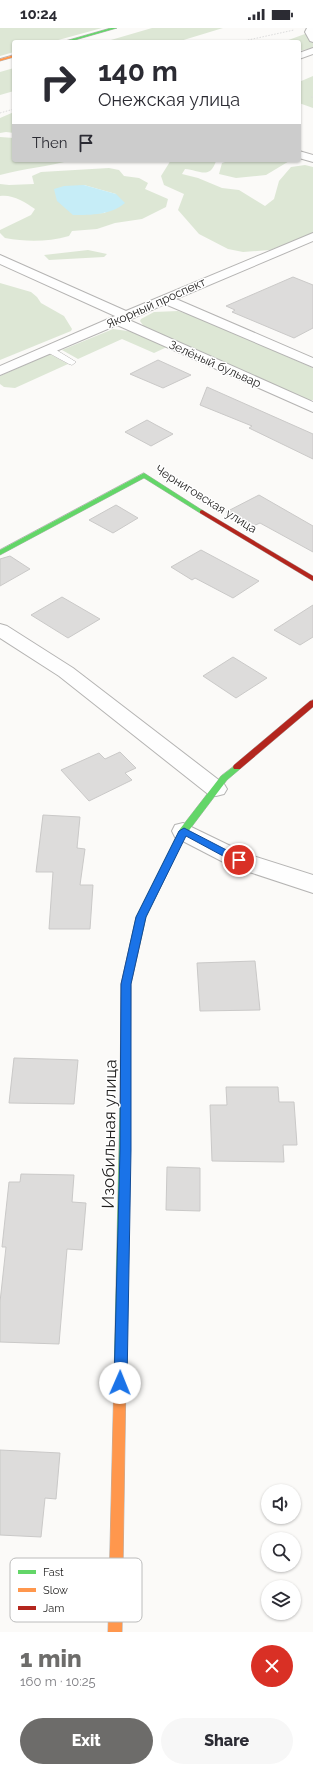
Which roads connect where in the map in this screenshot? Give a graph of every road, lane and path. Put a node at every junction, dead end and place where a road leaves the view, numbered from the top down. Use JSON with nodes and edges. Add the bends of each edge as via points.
{"nodes":[{"id":1,"x":115,"y":28,"type":"edge"},
{"id":2,"x":311,"y":28,"type":"edge"},
{"id":3,"x":298,"y":30,"type":"dead end"},
{"id":4,"x":313,"y":39,"type":"edge"},
{"id":5,"x":71,"y":40,"type":"edge"},
{"id":6,"x":249,"y":40,"type":"edge"},
{"id":7,"x":313,"y":51,"type":"edge"},
{"id":8,"x":301,"y":55,"type":"edge"},
{"id":9,"x":12,"y":57,"type":"edge"},
{"id":10,"x":0,"y":60,"type":"edge"},
{"id":11,"x":12,"y":110,"type":"edge"},
{"id":12,"x":0,"y":113,"type":"edge"},
{"id":13,"x":301,"y":155,"type":"edge"},
{"id":14,"x":313,"y":158,"type":"edge"},
{"id":15,"x":313,"y":237,"type":"edge"},
{"id":16,"x":0,"y":259,"type":"edge"},
{"id":17,"x":165,"y":299,"type":"junction"},
{"id":18,"x":122,"y":318,"type":"junction"},
{"id":19,"x":50,"y":350,"type":"junction"},
{"id":20,"x":72,"y":362,"type":"dead end"},
{"id":21,"x":313,"y":363,"type":"edge"},
{"id":22,"x":0,"y":371,"type":"edge"},
{"id":23,"x":313,"y":408,"type":"edge"},
{"id":24,"x":0,"y":553,"type":"edge"},
{"id":25,"x":313,"y":579,"type":"edge"},
{"id":26,"x":0,"y":630,"type":"edge"},
{"id":27,"x":313,"y":704,"type":"edge"},
{"id":28,"x":216,"y":789,"type":"junction"},
{"id":29,"x":184,"y":831,"type":"junction"},
{"id":30,"x":313,"y":884,"type":"edge"},
{"id":31,"x":117,"y":1558,"type":"edge"},
{"id":32,"x":115,"y":1622,"type":"edge"},
{"id":33,"x":115,"y":1632,"type":"edge"}],
"edges":[{"from":1,"to":5,"type":"street"},
{"from":2,"to":4,"type":"street","via":[[309,32]]},
{"from":3,"to":6,"type":"path"},
{"from":7,"to":8,"type":"street"},
{"from":9,"to":10,"type":"street"},
{"from":11,"to":12,"type":"path"},
{"from":13,"to":14,"type":"street"},
{"from":15,"to":17,"type":"street","name":"Якорный проспект"},
{"from":16,"to":18,"type":"street","name":"Зелёный бульвар"},
{"from":17,"to":18,"type":"street","name":"Якорный проспект"},
{"from":17,"to":21,"type":"street"},
{"from":18,"to":19,"type":"street","name":"Якорный проспект"},
{"from":18,"to":23,"type":"street","name":"Зелёный бульвар"},
{"from":19,"to":20,"type":"lane"},
{"from":19,"to":22,"type":"street","name":"Якорный проспект"},
{"from":24,"to":25,"type":"street","name":"Черниговская улица","via":[[144,475]]},
{"from":26,"to":28,"type":"street","via":[[66,672]]},
{"from":27,"to":28,"type":"street","name":"Изобильная улица","via":[[224,778]]},
{"from":28,"to":29,"type":"street","name":"Изобильная улица"},
{"from":29,"to":30,"type":"street","via":[[239,860]]},
{"from":29,"to":31,"type":"street","name":"Изобильная улица","via":[[141,917],[126,984]]},
{"from":32,"to":33,"type":"street","name":"Изобильная улица"}]}
